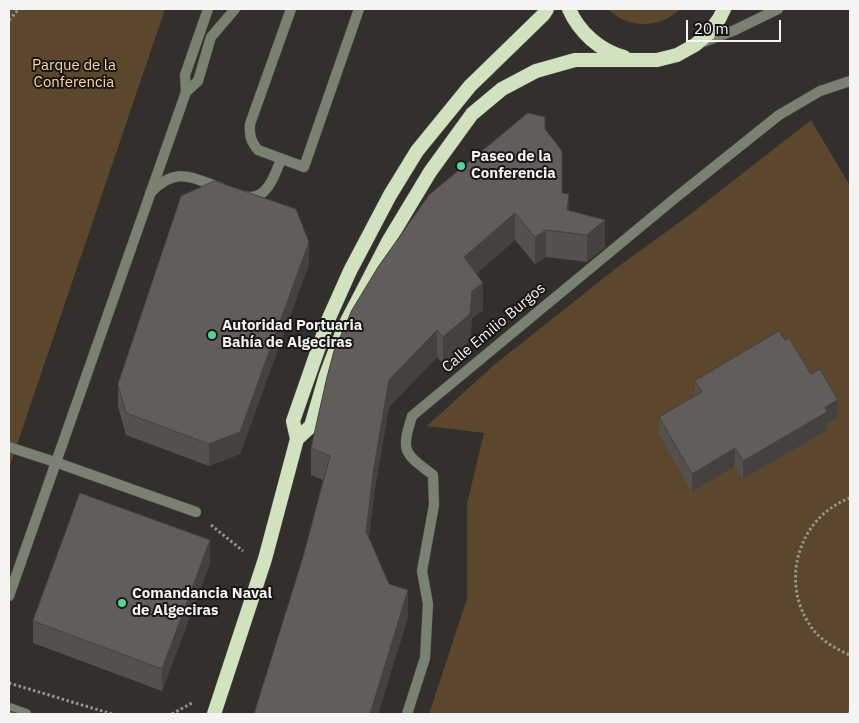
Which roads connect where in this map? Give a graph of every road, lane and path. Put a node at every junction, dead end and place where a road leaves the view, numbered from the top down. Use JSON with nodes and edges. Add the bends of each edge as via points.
{"nodes":[{"id":1,"x":19,"y":9,"type":"edge"},
{"id":2,"x":208,"y":9,"type":"edge"},
{"id":3,"x":235,"y":9,"type":"edge"},
{"id":4,"x":291,"y":9,"type":"edge"},
{"id":5,"x":359,"y":9,"type":"edge"},
{"id":6,"x":547,"y":9,"type":"edge"},
{"id":7,"x":570,"y":9,"type":"edge"},
{"id":8,"x":724,"y":9,"type":"edge"},
{"id":9,"x":778,"y":9,"type":"edge"},
{"id":10,"x":9,"y":20,"type":"edge"},
{"id":11,"x":695,"y":45,"type":"junction"},
{"id":12,"x":637,"y":60,"type":"junction"},
{"id":13,"x":850,"y":81,"type":"edge"},
{"id":14,"x":186,"y":92,"type":"junction"},
{"id":15,"x":281,"y":159,"type":"junction"},
{"id":16,"x":150,"y":194,"type":"junction"},
{"id":17,"x":297,"y":439,"type":"junction"},
{"id":18,"x":9,"y":447,"type":"edge"},
{"id":19,"x":55,"y":462,"type":"junction"},
{"id":20,"x":850,"y":498,"type":"edge"},
{"id":21,"x":196,"y":512,"type":"joint"},
{"id":22,"x":265,"y":558,"type":"junction"},
{"id":23,"x":9,"y":596,"type":"edge"},
{"id":24,"x":850,"y":655,"type":"edge"},
{"id":25,"x":9,"y":683,"type":"edge"},
{"id":26,"x":9,"y":708,"type":"edge"},
{"id":27,"x":26,"y":714,"type":"edge"},
{"id":28,"x":112,"y":714,"type":"edge"},
{"id":29,"x":214,"y":714,"type":"edge"},
{"id":30,"x":407,"y":714,"type":"edge"}],
"edges":[{"from":1,"to":10,"type":"path"},
{"from":2,"to":14,"type":"street","via":[[184,75]]},
{"from":3,"to":14,"type":"street","via":[[211,37],[198,81]]},
{"from":4,"to":15,"type":"street","via":[[249,131],[258,150]]},
{"from":5,"to":15,"type":"street","via":[[304,167]]},
{"from":6,"to":17,"type":"highway","via":[[470,86],[417,151],[390,195],[329,318],[293,420]]},
{"from":7,"to":12,"type":"highway","via":[[584,33],[599,46]]},
{"from":8,"to":11,"type":"highway","via":[[708,34]]},
{"from":9,"to":11,"type":"street"},
{"from":11,"to":12,"type":"highway","via":[[657,60]]},
{"from":12,"to":17,"type":"highway","via":[[575,60],[536,71],[502,89],[472,114],[430,172],[389,240],[345,325],[311,426]]},
{"from":13,"to":30,"type":"street","name":"Calle Emilio Burgos","via":[[820,91],[779,115],[412,416],[404,441],[410,458],[433,475],[434,505],[422,570],[428,604],[425,658]]},
{"from":14,"to":16,"type":"street"},
{"from":15,"to":16,"type":"street","via":[[268,188],[250,198],[186,175],[172,177]]},
{"from":16,"to":19,"type":"street"},
{"from":17,"to":22,"type":"highway"},
{"from":18,"to":19,"type":"street"},
{"from":19,"to":21,"type":"street"},
{"from":19,"to":23,"type":"street"},
{"from":20,"to":24,"type":"path","via":[[830,508],[815,521],[797,557],[795,577],[797,597],[816,632],[832,646]]},
{"from":21,"to":22,"type":"path","via":[[242,551]]},
{"from":22,"to":29,"type":"highway"},
{"from":25,"to":28,"type":"path"},
{"from":26,"to":27,"type":"street"}]}
